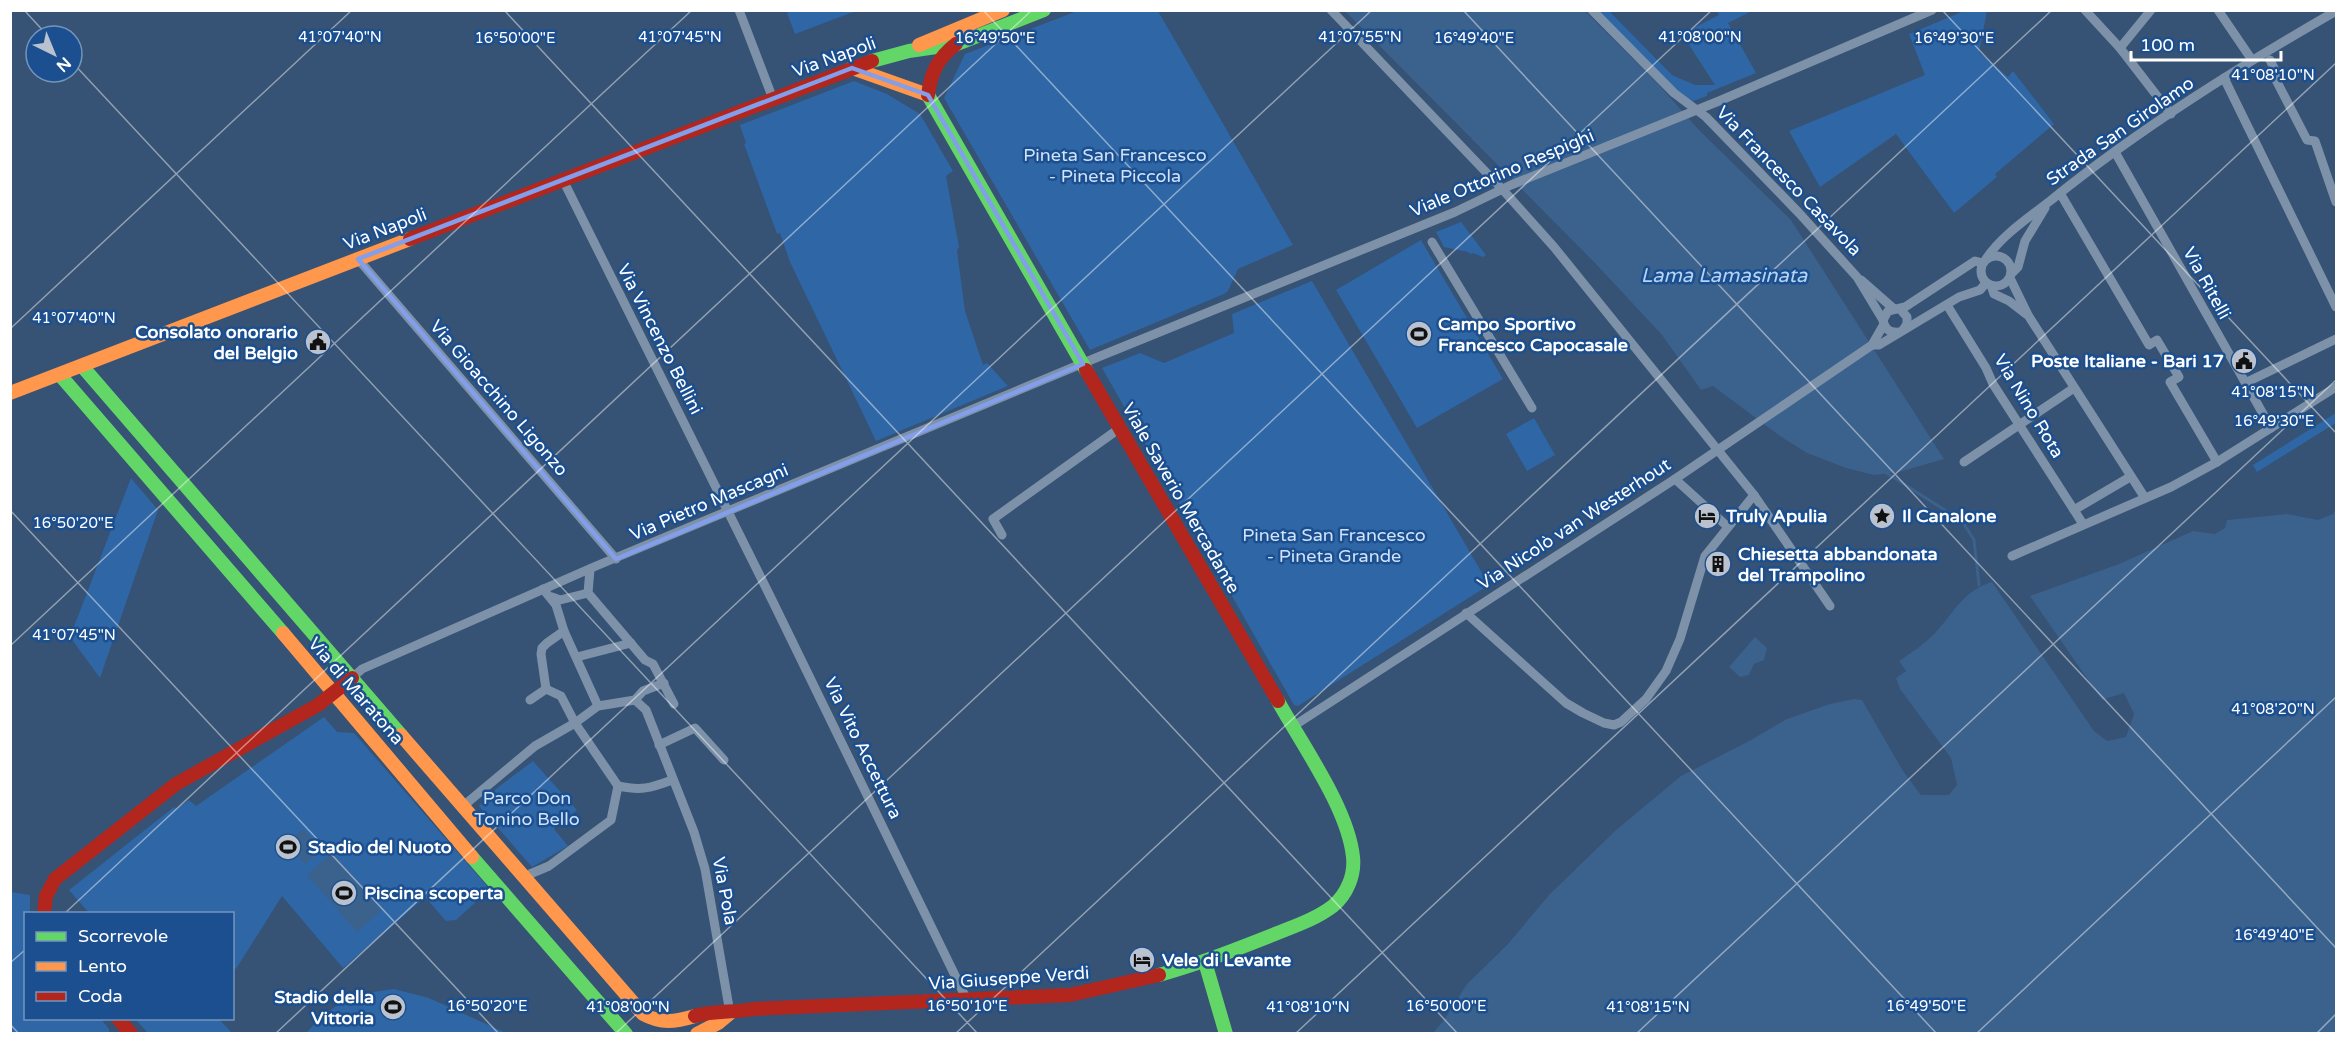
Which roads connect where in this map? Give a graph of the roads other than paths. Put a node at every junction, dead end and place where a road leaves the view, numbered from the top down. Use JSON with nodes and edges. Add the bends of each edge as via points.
{"nodes":[{"id":1,"x":739,"y":10,"type":"edge"},
{"id":2,"x":1003,"y":10,"type":"edge"},
{"id":3,"x":1044,"y":10,"type":"edge"},
{"id":4,"x":1331,"y":10,"type":"edge"},
{"id":5,"x":1593,"y":10,"type":"edge"},
{"id":6,"x":1932,"y":10,"type":"edge"},
{"id":7,"x":2085,"y":10,"type":"edge"},
{"id":8,"x":2151,"y":10,"type":"edge"},
{"id":9,"x":2218,"y":10,"type":"edge"},
{"id":10,"x":2337,"y":11,"type":"edge"},
{"id":11,"x":957,"y":44,"type":"junction"},
{"id":12,"x":2120,"y":48,"type":"junction"},
{"id":13,"x":909,"y":51,"type":"junction"},
{"id":14,"x":2252,"y":60,"type":"junction"},
{"id":15,"x":2270,"y":60,"type":"dead end"},
{"id":16,"x":852,"y":68,"type":"junction"},
{"id":17,"x":2224,"y":78,"type":"junction"},
{"id":18,"x":928,"y":95,"type":"junction"},
{"id":19,"x":773,"y":99,"type":"junction"},
{"id":20,"x":1694,"y":111,"type":"junction"},
{"id":21,"x":2171,"y":114,"type":"junction"},
{"id":22,"x":2115,"y":152,"type":"junction"},
{"id":23,"x":563,"y":180,"type":"junction"},
{"id":24,"x":1506,"y":188,"type":"junction"},
{"id":25,"x":2060,"y":193,"type":"junction"},
{"id":26,"x":2337,"y":202,"type":"edge"},
{"id":27,"x":2047,"y":203,"type":"junction"},
{"id":28,"x":1432,"y":242,"type":"dead end"},
{"id":29,"x":358,"y":259,"type":"junction"},
{"id":30,"x":1984,"y":261,"type":"junction"},
{"id":31,"x":1857,"y":276,"type":"junction"},
{"id":32,"x":2010,"y":276,"type":"junction"},
{"id":33,"x":1989,"y":284,"type":"junction"},
{"id":34,"x":1947,"y":305,"type":"junction"},
{"id":35,"x":2337,"y":307,"type":"edge"},
{"id":36,"x":1897,"y":309,"type":"junction"},
{"id":37,"x":2028,"y":315,"type":"junction"},
{"id":38,"x":1884,"y":322,"type":"junction"},
{"id":39,"x":1901,"y":331,"type":"junction"},
{"id":40,"x":2337,"y":339,"type":"edge"},
{"id":41,"x":1872,"y":345,"type":"junction"},
{"id":42,"x":1083,"y":364,"type":"junction"},
{"id":43,"x":82,"y":366,"type":"junction"},
{"id":44,"x":60,"y":375,"type":"junction"},
{"id":45,"x":2247,"y":382,"type":"junction"},
{"id":46,"x":2337,"y":387,"type":"edge"},
{"id":47,"x":2074,"y":388,"type":"junction"},
{"id":48,"x":10,"y":393,"type":"edge"},
{"id":49,"x":1532,"y":408,"type":"dead end"},
{"id":50,"x":2019,"y":425,"type":"junction"},
{"id":51,"x":1120,"y":428,"type":"junction"},
{"id":52,"x":2271,"y":428,"type":"junction"},
{"id":53,"x":1720,"y":448,"type":"junction"},
{"id":54,"x":1964,"y":462,"type":"dead end"},
{"id":55,"x":2217,"y":462,"type":"junction"},
{"id":56,"x":2130,"y":477,"type":"junction"},
{"id":57,"x":1675,"y":479,"type":"junction"},
{"id":58,"x":1754,"y":495,"type":"junction"},
{"id":59,"x":2145,"y":498,"type":"junction"},
{"id":60,"x":2074,"y":510,"type":"junction"},
{"id":61,"x":728,"y":512,"type":"junction"},
{"id":62,"x":2083,"y":524,"type":"junction"},
{"id":63,"x":1728,"y":526,"type":"junction"},
{"id":64,"x":1002,"y":535,"type":"dead end"},
{"id":65,"x":2012,"y":556,"type":"dead end"},
{"id":66,"x":616,"y":559,"type":"junction"},
{"id":67,"x":590,"y":569,"type":"junction"},
{"id":68,"x":543,"y":589,"type":"junction"},
{"id":69,"x":588,"y":593,"type":"junction"},
{"id":70,"x":552,"y":597,"type":"junction"},
{"id":71,"x":1830,"y":606,"type":"dead end"},
{"id":72,"x":1466,"y":613,"type":"junction"},
{"id":73,"x":564,"y":631,"type":"junction"},
{"id":74,"x":631,"y":644,"type":"junction"},
{"id":75,"x":577,"y":657,"type":"junction"},
{"id":76,"x":352,"y":678,"type":"junction"},
{"id":77,"x":664,"y":683,"type":"junction"},
{"id":78,"x":546,"y":689,"type":"junction"},
{"id":79,"x":333,"y":693,"type":"junction"},
{"id":80,"x":530,"y":700,"type":"dead end"},
{"id":81,"x":635,"y":700,"type":"junction"},
{"id":82,"x":674,"y":704,"type":"dead end"},
{"id":83,"x":598,"y":706,"type":"junction"},
{"id":84,"x":575,"y":723,"type":"junction"},
{"id":85,"x":1292,"y":727,"type":"junction"},
{"id":86,"x":659,"y":745,"type":"junction"},
{"id":87,"x":724,"y":760,"type":"dead end"},
{"id":88,"x":672,"y":780,"type":"junction"},
{"id":89,"x":618,"y":786,"type":"junction"},
{"id":90,"x":462,"y":807,"type":"junction"},
{"id":91,"x":523,"y":876,"type":"junction"},
{"id":92,"x":503,"y":894,"type":"junction"},
{"id":93,"x":44,"y":912,"type":"edge"},
{"id":94,"x":1314,"y":918,"type":"joint"},
{"id":95,"x":1205,"y":962,"type":"junction"},
{"id":96,"x":967,"y":999,"type":"junction"},
{"id":97,"x":730,"y":1013,"type":"junction"},
{"id":98,"x":643,"y":1014,"type":"joint"},
{"id":99,"x":120,"y":1020,"type":"edge"},
{"id":100,"x":624,"y":1032,"type":"edge"},
{"id":101,"x":131,"y":1034,"type":"edge"},
{"id":102,"x":697,"y":1034,"type":"edge"},
{"id":103,"x":1226,"y":1034,"type":"edge"}],
"edges":[{"from":1,"to":19,"type":"street"},
{"from":2,"to":13,"type":"main road","name":"Via Napoli"},
{"from":3,"to":11,"type":"main road","name":"Via Napoli"},
{"from":4,"to":24,"type":"street"},
{"from":5,"to":20,"type":"street","name":"Via Francesco Casavola"},
{"from":6,"to":20,"type":"street","name":"Viale Ottorino Respighi"},
{"from":7,"to":12,"type":"street"},
{"from":8,"to":12,"type":"street"},
{"from":9,"to":14,"type":"street"},
{"from":10,"to":14,"type":"street","name":"Strada San Girolamo"},
{"from":11,"to":13,"type":"main road","name":"Via Napoli"},
{"from":11,"to":18,"type":"main road","via":[[936,64]]},
{"from":12,"to":21,"type":"street"},
{"from":13,"to":16,"type":"main road","name":"Via Napoli"},
{"from":14,"to":17,"type":"street","name":"Strada San Girolamo"},
{"from":15,"to":26,"type":"street","via":[[2307,140],[2315,141]]},
{"from":16,"to":18,"type":"main road"},
{"from":16,"to":19,"type":"main road","name":"Via Napoli"},
{"from":17,"to":21,"type":"street","name":"Strada San Girolamo"},
{"from":17,"to":35,"type":"street"},
{"from":18,"to":42,"type":"main road","name":"Viale Saverio Mercadante"},
{"from":19,"to":23,"type":"main road","name":"Via Napoli"},
{"from":20,"to":24,"type":"street","name":"Viale Ottorino Respighi"},
{"from":20,"to":31,"type":"street","name":"Via Francesco Casavola"},
{"from":21,"to":22,"type":"street","name":"Strada San Girolamo"},
{"from":22,"to":25,"type":"street","name":"Strada San Girolamo"},
{"from":22,"to":45,"type":"street","name":"Via Ritelli"},
{"from":23,"to":29,"type":"main road","name":"Via Napoli"},
{"from":23,"to":61,"type":"street","name":"Via Vincenzo Bellini"},
{"from":24,"to":42,"type":"street","name":"Viale Ottorino Respighi"},
{"from":24,"to":53,"type":"street"},
{"from":25,"to":27,"type":"street","name":"Strada San Girolamo"},
{"from":25,"to":55,"type":"street","via":[[2149,345],[2157,340],[2179,377],[2170,382]]},
{"from":27,"to":30,"type":"street","name":"Strada San Girolamo","via":[[1993,248]]},
{"from":27,"to":32,"type":"street","via":[[2025,241],[2018,267]]},
{"from":28,"to":49,"type":"street"},
{"from":29,"to":43,"type":"main road","name":"Via Napoli"},
{"from":29,"to":66,"type":"street","name":"Via Gioacchino Ligonzo"},
{"from":30,"to":32,"type":"street","via":[[1995,256],[2004,258],[2010,264]]},
{"from":30,"to":33,"type":"street","via":[[1980,271]]},
{"from":30,"to":36,"type":"street","name":"Via Nicolò van Westerhout","via":[[1975,261]]},
{"from":31,"to":36,"type":"street","name":"Via Francesco Casavola"},
{"from":31,"to":38,"type":"street","name":"Via Francesco Casavola"},
{"from":32,"to":33,"type":"street","name":"Via Nicolò van Westerhout","via":[[2000,286]]},
{"from":32,"to":37,"type":"street"},
{"from":33,"to":34,"type":"street","name":"Via Nicolò van Westerhout"},
{"from":33,"to":37,"type":"street","via":[[1994,294]]},
{"from":34,"to":39,"type":"street","name":"Via Nicolò van Westerhout"},
{"from":34,"to":50,"type":"street","name":"Via Nino Rota"},
{"from":36,"to":38,"type":"street","name":"Via Nicolò van Westerhout","via":[[1888,311]]},
{"from":36,"to":39,"type":"street","via":[[1907,317]]},
{"from":37,"to":47,"type":"street"},
{"from":38,"to":39,"type":"street","via":[[1891,332]]},
{"from":38,"to":41,"type":"street","name":"Via Nicolò van Westerhout"},
{"from":39,"to":41,"type":"street","name":"Via Nicolò van Westerhout","via":[[1879,345]]},
{"from":40,"to":45,"type":"street"},
{"from":41,"to":53,"type":"street","name":"Via Nicolò van Westerhout"},
{"from":42,"to":51,"type":"main road","name":"Viale Saverio Mercadante"},
{"from":42,"to":61,"type":"street","name":"Via Pietro Mascagni"},
{"from":43,"to":44,"type":"main road","name":"Via Napoli"},
{"from":43,"to":76,"type":"main road","name":"Via di Maratona"},
{"from":44,"to":48,"type":"main road","name":"Via Napoli"},
{"from":44,"to":79,"type":"main road","name":"Via di Maratona"},
{"from":45,"to":52,"type":"street","name":"Via Ritelli"},
{"from":46,"to":52,"type":"street"},
{"from":47,"to":50,"type":"street"},
{"from":47,"to":56,"type":"street"},
{"from":50,"to":54,"type":"street"},
{"from":50,"to":60,"type":"street","name":"Via Nino Rota"},
{"from":51,"to":64,"type":"street","via":[[993,519]]},
{"from":51,"to":85,"type":"main road","name":"Viale Saverio Mercadante"},
{"from":52,"to":55,"type":"street"},
{"from":53,"to":57,"type":"street","name":"Via Nicolò van Westerhout"},
{"from":53,"to":58,"type":"street"},
{"from":55,"to":59,"type":"street"},
{"from":56,"to":59,"type":"street"},
{"from":56,"to":60,"type":"street"},
{"from":57,"to":63,"type":"street"},
{"from":57,"to":72,"type":"street","name":"Via Nicolò van Westerhout"},
{"from":58,"to":63,"type":"street"},
{"from":58,"to":71,"type":"street"},
{"from":59,"to":62,"type":"street"},
{"from":60,"to":62,"type":"street","name":"Via Nino Rota"},
{"from":61,"to":66,"type":"street","name":"Via Pietro Mascagni"},
{"from":61,"to":96,"type":"street","name":"Via Vito Accettura"},
{"from":62,"to":65,"type":"street"},
{"from":63,"to":72,"type":"street","via":[[1705,556],[1666,671],[1646,699],[1614,725],[1566,703]]},
{"from":66,"to":67,"type":"street","name":"Via Pietro Mascagni"},
{"from":67,"to":68,"type":"street","name":"Via Pietro Mascagni"},
{"from":67,"to":69,"type":"street"},
{"from":68,"to":70,"type":"street"},
{"from":68,"to":76,"type":"street","name":"Via Pietro Mascagni","via":[[362,669]]},
{"from":69,"to":70,"type":"street","via":[[560,600]]},
{"from":69,"to":74,"type":"street"},
{"from":70,"to":73,"type":"street"},
{"from":72,"to":85,"type":"street","name":"Via Nicolò van Westerhout"},
{"from":73,"to":75,"type":"street"},
{"from":73,"to":78,"type":"street","via":[[542,648]]},
{"from":74,"to":75,"type":"street"},
{"from":74,"to":77,"type":"street","via":[[653,664]]},
{"from":75,"to":83,"type":"street"},
{"from":76,"to":79,"type":"main road"},
{"from":76,"to":90,"type":"main road","name":"Via di Maratona"},
{"from":77,"to":81,"type":"street","via":[[643,691]]},
{"from":77,"to":82,"type":"street"},
{"from":78,"to":80,"type":"street"},
{"from":78,"to":84,"type":"street","via":[[561,696]]},
{"from":79,"to":92,"type":"main road","name":"Via di Maratona"},
{"from":79,"to":93,"type":"main road","via":[[162,794],[55,879],[46,896]]},
{"from":81,"to":83,"type":"street"},
{"from":81,"to":86,"type":"street","name":"Via Pola","via":[[646,710]]},
{"from":83,"to":84,"type":"street"},
{"from":84,"to":89,"type":"street"},
{"from":84,"to":90,"type":"street","via":[[536,746]]},
{"from":85,"to":94,"type":"main road","name":"Viale Saverio Mercadante","via":[[1328,789],[1353,846],[1353,870],[1347,886],[1330,908]]},
{"from":86,"to":87,"type":"street","via":[[695,728]]},
{"from":86,"to":88,"type":"street","name":"Via Pola"},
{"from":88,"to":89,"type":"street","via":[[646,789]]},
{"from":88,"to":97,"type":"street","name":"Via Pola","via":[[705,869]]},
{"from":89,"to":91,"type":"street","via":[[611,820],[549,866]]},
{"from":90,"to":91,"type":"main road","name":"Via di Maratona"},
{"from":91,"to":92,"type":"main road"},
{"from":91,"to":98,"type":"main road","name":"Via di Maratona"},
{"from":92,"to":100,"type":"main road","name":"Via di Maratona"},
{"from":94,"to":95,"type":"main road","name":"Via Giuseppe Verdi"},
{"from":95,"to":96,"type":"main road","name":"Via Giuseppe Verdi","via":[[1070,995]]},
{"from":95,"to":103,"type":"main road"},
{"from":96,"to":97,"type":"main road","name":"Via Giuseppe Verdi"},
{"from":97,"to":98,"type":"main road","name":"Via Giuseppe Verdi","via":[[717,1011],[669,1023],[658,1023]]},
{"from":97,"to":102,"type":"main road","name":"Via Giuseppe Verdi"},
{"from":99,"to":101,"type":"main road"}]}
